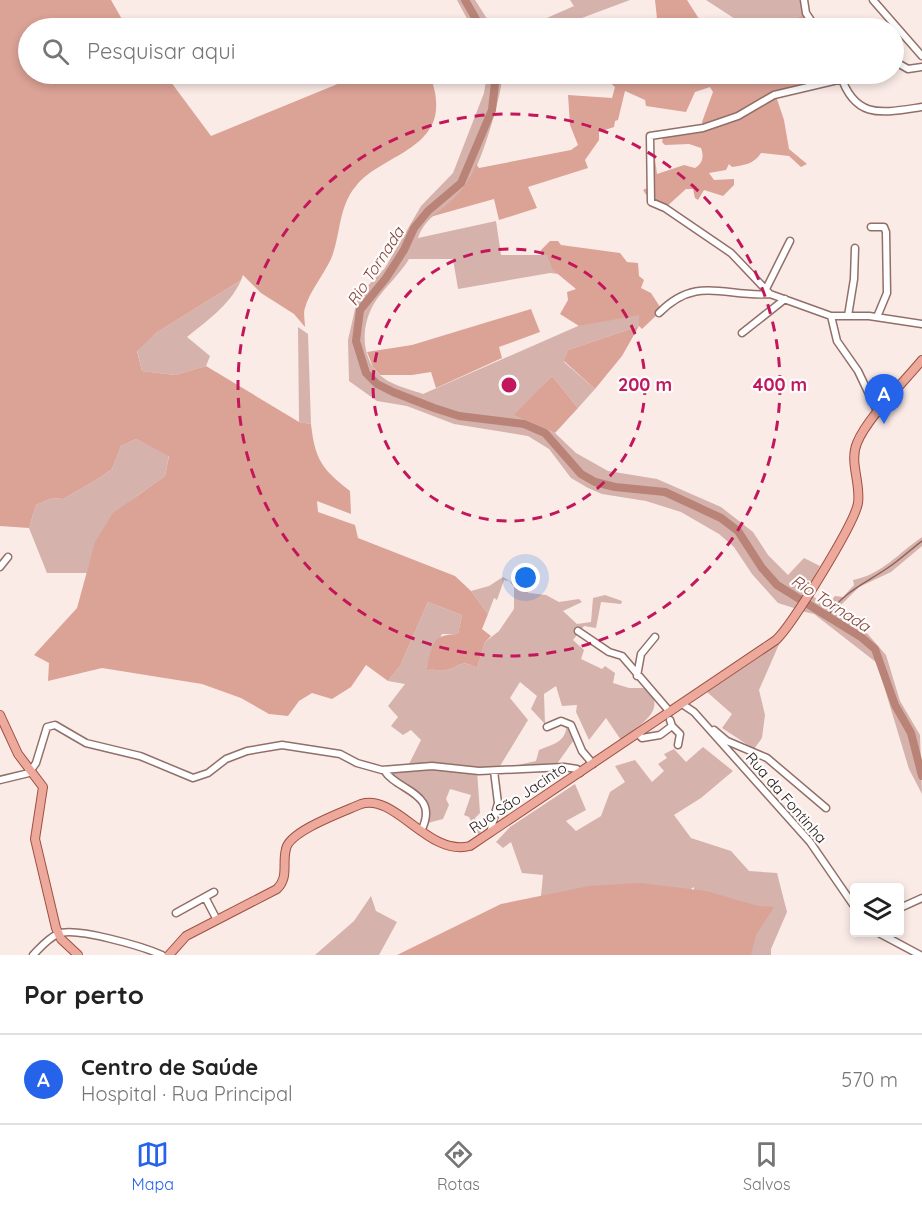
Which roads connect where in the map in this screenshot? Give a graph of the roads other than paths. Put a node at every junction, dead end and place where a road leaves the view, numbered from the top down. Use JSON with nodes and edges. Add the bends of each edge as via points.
{"nodes":[{"id":1,"x":804,"y":0,"type":"edge"},
{"id":2,"x":873,"y":0,"type":"edge"},
{"id":3,"x":809,"y":18,"type":"edge"},
{"id":4,"x":889,"y":18,"type":"edge"},
{"id":5,"x":904,"y":35,"type":"edge"},
{"id":6,"x":922,"y":56,"type":"edge"},
{"id":7,"x":904,"y":67,"type":"edge"},
{"id":8,"x":922,"y":67,"type":"edge"},
{"id":9,"x":813,"y":84,"type":"edge"},
{"id":10,"x":845,"y":84,"type":"edge"},
{"id":11,"x":922,"y":106,"type":"edge"},
{"id":12,"x":871,"y":227,"type":"dead end"},
{"id":13,"x":790,"y":241,"type":"dead end"},
{"id":14,"x":855,"y":248,"type":"dead end"},
{"id":15,"x":768,"y":292,"type":"junction"},
{"id":16,"x":785,"y":299,"type":"junction"},
{"id":17,"x":659,"y":313,"type":"dead end"},
{"id":18,"x":831,"y":316,"type":"junction"},
{"id":19,"x":848,"y":316,"type":"junction"},
{"id":20,"x":877,"y":317,"type":"junction"},
{"id":21,"x":922,"y":324,"type":"edge"},
{"id":22,"x":742,"y":333,"type":"dead end"},
{"id":23,"x":922,"y":360,"type":"edge"},
{"id":24,"x":878,"y":413,"type":"junction"},
{"id":25,"x":8,"y":557,"type":"dead end"},
{"id":26,"x":0,"y":567,"type":"edge"},
{"id":27,"x":578,"y":631,"type":"dead end"},
{"id":28,"x":655,"y":637,"type":"dead end"},
{"id":29,"x":637,"y":676,"type":"junction"},
{"id":30,"x":686,"y":701,"type":"junction"},
{"id":31,"x":0,"y":715,"type":"edge"},
{"id":32,"x":671,"y":719,"type":"junction"},
{"id":33,"x":547,"y":727,"type":"dead end"},
{"id":34,"x":711,"y":731,"type":"junction"},
{"id":35,"x":638,"y":734,"type":"junction"},
{"id":36,"x":678,"y":746,"type":"dead end"},
{"id":37,"x":593,"y":764,"type":"junction"},
{"id":38,"x":384,"y":770,"type":"junction"},
{"id":39,"x":32,"y":771,"type":"junction"},
{"id":40,"x":494,"y":771,"type":"junction"},
{"id":41,"x":580,"y":773,"type":"junction"},
{"id":42,"x":0,"y":780,"type":"edge"},
{"id":43,"x":826,"y":808,"type":"dead end"},
{"id":44,"x":421,"y":831,"type":"junction"},
{"id":45,"x":490,"y":834,"type":"junction"},
{"id":46,"x":214,"y":892,"type":"dead end"},
{"id":47,"x":205,"y":897,"type":"junction"},
{"id":48,"x":922,"y":898,"type":"edge"},
{"id":49,"x":850,"y":899,"type":"edge"},
{"id":50,"x":904,"y":906,"type":"edge"},
{"id":51,"x":176,"y":913,"type":"dead end"},
{"id":52,"x":217,"y":921,"type":"junction"},
{"id":53,"x":58,"y":934,"type":"junction"},
{"id":54,"x":886,"y":937,"type":"edge"},
{"id":55,"x":33,"y":955,"type":"edge"},
{"id":56,"x":78,"y":955,"type":"edge"},
{"id":57,"x":162,"y":955,"type":"edge"},
{"id":58,"x":169,"y":955,"type":"edge"},
{"id":59,"x":920,"y":955,"type":"edge"}],
"edges":[{"from":1,"to":3,"type":"street"},
{"from":2,"to":4,"type":"street"},
{"from":5,"to":6,"type":"street"},
{"from":7,"to":8,"type":"street"},
{"from":9,"to":15,"type":"street","via":[[774,95],[738,116],[704,128],[650,136],[651,202],[731,253]]},
{"from":10,"to":11,"type":"street","via":[[853,100],[869,110],[883,112]]},
{"from":12,"to":20,"type":"street","via":[[884,227],[886,232],[886,293]]},
{"from":13,"to":15,"type":"street"},
{"from":14,"to":19,"type":"street"},
{"from":15,"to":16,"type":"street"},
{"from":15,"to":17,"type":"street","via":[[755,296],[722,289],[691,291]]},
{"from":16,"to":18,"type":"street"},
{"from":16,"to":22,"type":"street"},
{"from":18,"to":19,"type":"street"},
{"from":18,"to":24,"type":"street","via":[[837,341],[858,371]]},
{"from":19,"to":20,"type":"street"},
{"from":20,"to":21,"type":"street"},
{"from":23,"to":24,"type":"main road","name":"Rua São Jacinto"},
{"from":24,"to":30,"type":"main road","name":"Rua São Jacinto","via":[[855,450],[859,492],[855,514],[799,609],[776,640]]},
{"from":25,"to":26,"type":"street"},
{"from":27,"to":29,"type":"street","via":[[622,656]]},
{"from":28,"to":29,"type":"street","via":[[641,654]]},
{"from":29,"to":32,"type":"street"},
{"from":30,"to":32,"type":"main road","name":"Rua São Jacinto"},
{"from":30,"to":34,"type":"street","name":"Rua da Fontinha"},
{"from":31,"to":39,"type":"main road","via":[[18,754]]},
{"from":32,"to":35,"type":"main road","name":"Rua São Jacinto"},
{"from":32,"to":35,"type":"street","via":[[660,735],[642,738]]},
{"from":32,"to":36,"type":"street","via":[[680,734]]},
{"from":33,"to":37,"type":"street","via":[[561,721],[571,725],[582,751]]},
{"from":34,"to":43,"type":"street","via":[[766,758]]},
{"from":34,"to":49,"type":"street","name":"Rua da Fontinha","via":[[810,842]]},
{"from":35,"to":37,"type":"main road","name":"Rua São Jacinto"},
{"from":37,"to":41,"type":"main road","name":"Rua São Jacinto"},
{"from":38,"to":39,"type":"street","via":[[340,754],[282,745],[226,759],[208,773],[193,778],[140,756],[86,743],[54,725],[47,728]]},
{"from":38,"to":40,"type":"street","via":[[432,766]]},
{"from":38,"to":44,"type":"street","via":[[420,797],[425,815]]},
{"from":39,"to":42,"type":"street","via":[[24,777]]},
{"from":39,"to":53,"type":"main road","via":[[44,790],[35,839]]},
{"from":40,"to":41,"type":"street","via":[[564,767]]},
{"from":40,"to":45,"type":"street","via":[[498,803]]},
{"from":41,"to":45,"type":"main road","name":"Rua São Jacinto"},
{"from":44,"to":45,"type":"main road","name":"Rua São Jacinto","via":[[459,848]]},
{"from":44,"to":52,"type":"main road","name":"Rua São Jacinto","via":[[376,803],[361,804],[292,838],[285,851],[285,873],[280,885]]},
{"from":46,"to":47,"type":"street"},
{"from":47,"to":51,"type":"street"},
{"from":47,"to":52,"type":"street"},
{"from":48,"to":50,"type":"street"},
{"from":52,"to":58,"type":"main road","name":"Rua São Jacinto","via":[[182,939]]},
{"from":53,"to":55,"type":"street"},
{"from":53,"to":56,"type":"main road"},
{"from":53,"to":57,"type":"street","via":[[96,936]]},
{"from":54,"to":59,"type":"street"}]}
